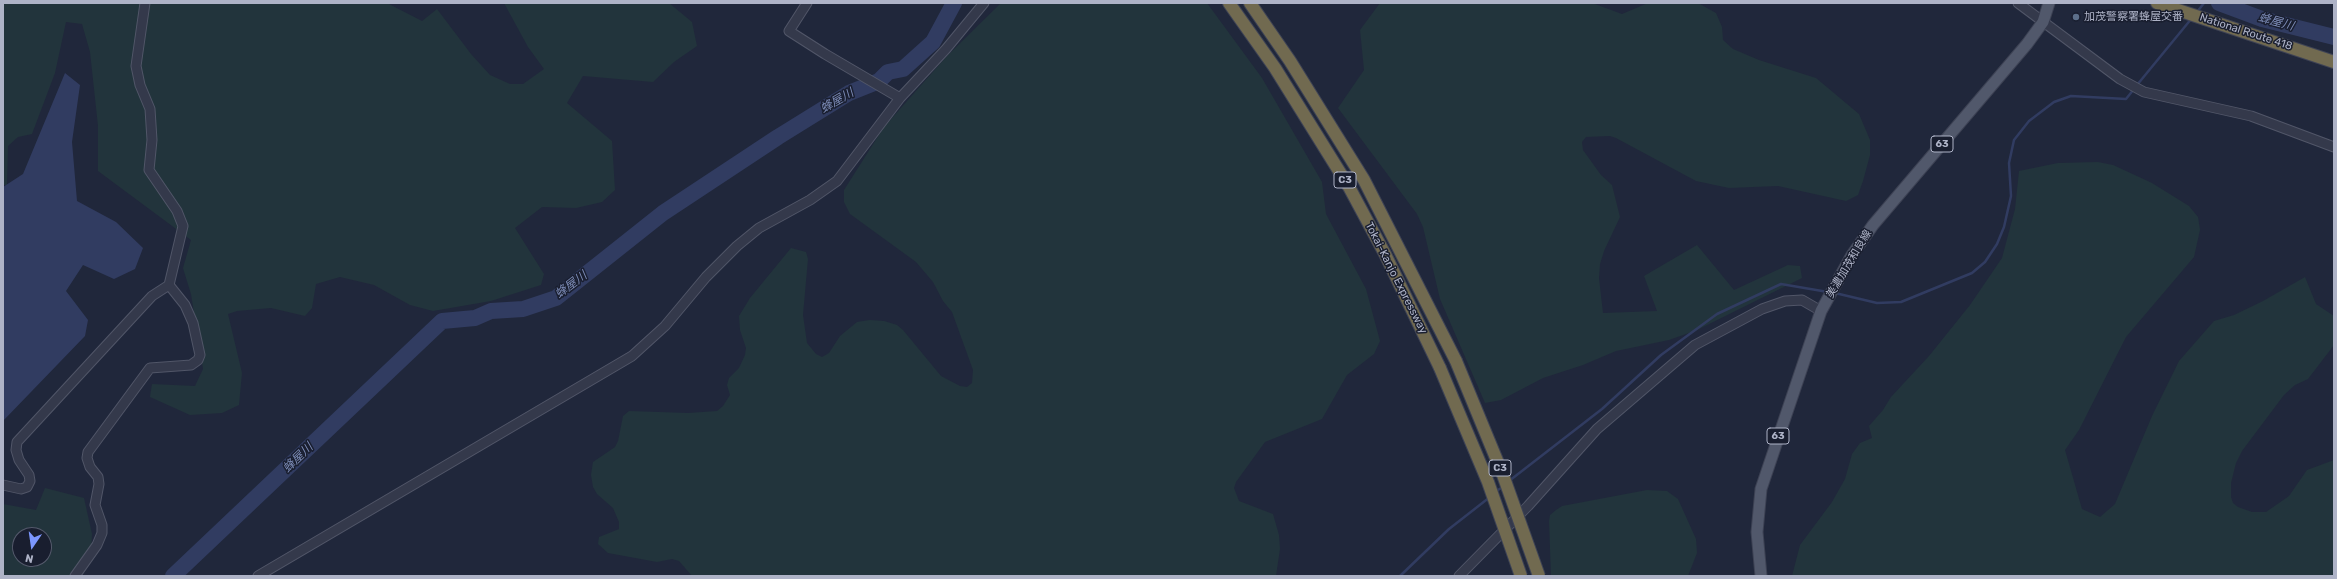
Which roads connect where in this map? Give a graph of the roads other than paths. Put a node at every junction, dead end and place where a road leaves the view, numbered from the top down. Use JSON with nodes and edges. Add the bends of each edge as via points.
{"nodes":[{"id":1,"x":145,"y":3,"type":"edge"},
{"id":2,"x":808,"y":3,"type":"edge"},
{"id":3,"x":984,"y":3,"type":"edge"},
{"id":4,"x":1229,"y":3,"type":"edge"},
{"id":5,"x":1250,"y":3,"type":"edge"},
{"id":6,"x":2018,"y":3,"type":"edge"},
{"id":7,"x":2049,"y":3,"type":"edge"},
{"id":8,"x":2157,"y":3,"type":"edge"},
{"id":9,"x":2043,"y":22,"type":"junction"},
{"id":10,"x":2334,"y":62,"type":"edge"},
{"id":11,"x":900,"y":98,"type":"junction"},
{"id":12,"x":2334,"y":147,"type":"edge"},
{"id":13,"x":169,"y":285,"type":"junction"},
{"id":14,"x":1824,"y":306,"type":"junction"},
{"id":15,"x":3,"y":486,"type":"edge"},
{"id":16,"x":75,"y":576,"type":"edge"},
{"id":17,"x":258,"y":576,"type":"edge"},
{"id":18,"x":1459,"y":576,"type":"edge"},
{"id":19,"x":1521,"y":576,"type":"edge"},
{"id":20,"x":1539,"y":576,"type":"edge"},
{"id":21,"x":1761,"y":576,"type":"edge"}],
"edges":[{"from":1,"to":13,"type":"street","via":[[136,66],[140,85],[150,109],[152,140],[149,170],[178,211],[183,226]]},
{"from":2,"to":11,"type":"street","via":[[790,31]]},
{"from":3,"to":11,"type":"street","via":[[946,50]]},
{"from":4,"to":19,"type":"highway","name":"Tokai-Kanjo Expressway","number":"C3","bridge":true,"via":[[1275,68],[1349,187],[1385,254],[1440,368],[1488,482]]},
{"from":5,"to":20,"type":"highway","name":"Tokai-Kanjo Expressway","number":"C3","bridge":true,"via":[[1290,61],[1364,180],[1456,361],[1501,468]]},
{"from":6,"to":9,"type":"street"},
{"from":7,"to":9,"type":"main road","name":"美濃加茂和良線","number":"63"},
{"from":8,"to":10,"type":"highway","name":"National Route 418"},
{"from":9,"to":12,"type":"street","via":[[2120,79],[2135,87],[2251,116]]},
{"from":9,"to":14,"type":"main road","name":"美濃加茂和良線","number":"63","via":[[1873,225]]},
{"from":11,"to":17,"type":"street","via":[[837,181],[810,200],[759,228],[737,246],[706,277],[665,326],[632,356]]},
{"from":13,"to":15,"type":"street","via":[[152,296],[17,442],[19,460],[30,481],[28,486],[21,489]]},
{"from":13,"to":16,"type":"street","via":[[185,305],[193,323],[200,355],[191,365],[150,368],[88,452],[90,467],[98,477],[95,505],[102,533],[98,545]]},
{"from":14,"to":18,"type":"street","via":[[1802,300],[1784,301],[1762,308],[1695,345],[1597,429],[1528,506]]},
{"from":14,"to":21,"type":"main road","name":"美濃加茂和良線","number":"63","via":[[1761,489],[1758,532]]}]}
